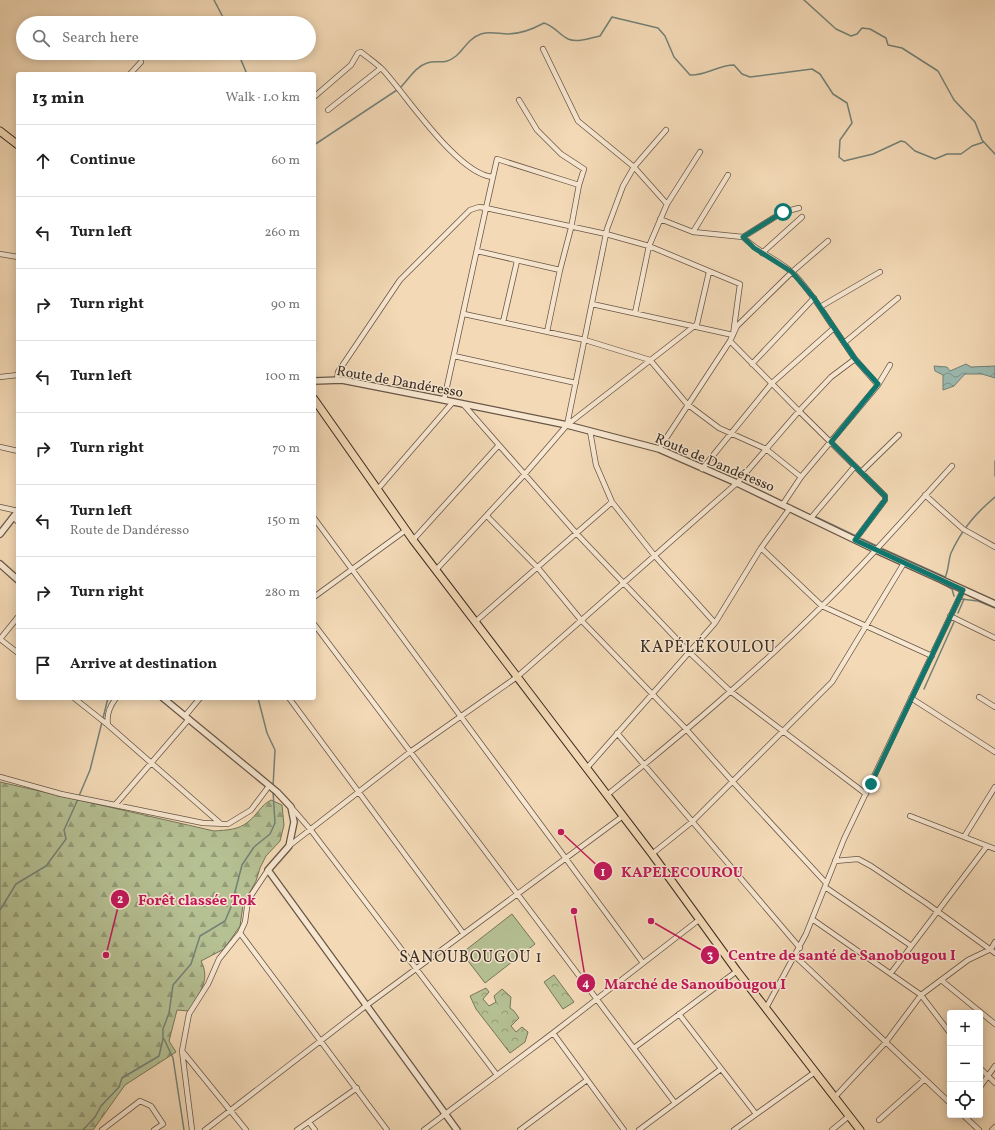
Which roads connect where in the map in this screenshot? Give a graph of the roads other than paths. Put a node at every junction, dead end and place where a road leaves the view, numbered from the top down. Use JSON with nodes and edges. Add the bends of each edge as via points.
{"nodes":[{"id":1,"x":544,"y":50,"type":"dead end"},
{"id":2,"x":141,"y":62,"type":"dead end"},
{"id":3,"x":381,"y":68,"type":"junction"},
{"id":4,"x":132,"y":72,"type":"edge"},
{"id":5,"x":316,"y":95,"type":"edge"},
{"id":6,"x":519,"y":100,"type":"dead end"},
{"id":7,"x":328,"y":110,"type":"dead end"},
{"id":8,"x":666,"y":130,"type":"dead end"},
{"id":9,"x":0,"y":131,"type":"edge"},
{"id":10,"x":16,"y":143,"type":"edge"},
{"id":11,"x":700,"y":152,"type":"dead end"},
{"id":12,"x":634,"y":167,"type":"junction"},
{"id":13,"x":728,"y":175,"type":"dead end"},
{"id":14,"x":493,"y":177,"type":"junction"},
{"id":15,"x":579,"y":185,"type":"junction"},
{"id":16,"x":666,"y":204,"type":"junction"},
{"id":17,"x":486,"y":208,"type":"junction"},
{"id":18,"x":799,"y":208,"type":"dead end"},
{"id":19,"x":802,"y":217,"type":"dead end"},
{"id":20,"x":660,"y":219,"type":"junction"},
{"id":21,"x":571,"y":228,"type":"junction"},
{"id":22,"x":693,"y":232,"type":"junction"},
{"id":23,"x":606,"y":234,"type":"junction"},
{"id":24,"x":743,"y":237,"type":"junction"},
{"id":25,"x":828,"y":241,"type":"dead end"},
{"id":26,"x":649,"y":246,"type":"junction"},
{"id":27,"x":477,"y":251,"type":"junction"},
{"id":28,"x":762,"y":253,"type":"junction"},
{"id":29,"x":0,"y":254,"type":"edge"},
{"id":30,"x":16,"y":257,"type":"edge"},
{"id":31,"x":517,"y":261,"type":"junction"},
{"id":32,"x":560,"y":270,"type":"junction"},
{"id":33,"x":709,"y":272,"type":"junction"},
{"id":34,"x":792,"y":272,"type":"junction"},
{"id":35,"x":880,"y":272,"type":"dead end"},
{"id":36,"x":814,"y":298,"type":"junction"},
{"id":37,"x":898,"y":298,"type":"dead end"},
{"id":38,"x":592,"y":304,"type":"junction"},
{"id":39,"x":820,"y":307,"type":"junction"},
{"id":40,"x":635,"y":313,"type":"junction"},
{"id":41,"x":464,"y":314,"type":"junction"},
{"id":42,"x":503,"y":322,"type":"junction"},
{"id":43,"x":694,"y":326,"type":"junction"},
{"id":44,"x":834,"y":328,"type":"junction"},
{"id":45,"x":547,"y":332,"type":"junction"},
{"id":46,"x":733,"y":334,"type":"junction"},
{"id":47,"x":584,"y":340,"type":"junction"},
{"id":48,"x":730,"y":341,"type":"junction"},
{"id":49,"x":844,"y":342,"type":"junction"},
{"id":50,"x":454,"y":356,"type":"junction"},
{"id":51,"x":855,"y":359,"type":"junction"},
{"id":52,"x":650,"y":360,"type":"junction"},
{"id":53,"x":752,"y":364,"type":"junction"},
{"id":54,"x":890,"y":366,"type":"dead end"},
{"id":55,"x":16,"y":375,"type":"edge"},
{"id":56,"x":0,"y":377,"type":"edge"},
{"id":57,"x":338,"y":380,"type":"junction"},
{"id":58,"x":316,"y":381,"type":"edge"},
{"id":59,"x":576,"y":383,"type":"junction"},
{"id":60,"x":772,"y":383,"type":"junction"},
{"id":61,"x":878,"y":384,"type":"junction"},
{"id":62,"x":444,"y":400,"type":"junction"},
{"id":63,"x":316,"y":402,"type":"edge"},
{"id":64,"x":453,"y":402,"type":"junction"},
{"id":65,"x":463,"y":404,"type":"junction"},
{"id":66,"x":687,"y":404,"type":"junction"},
{"id":67,"x":799,"y":410,"type":"junction"},
{"id":68,"x":567,"y":425,"type":"junction"},
{"id":69,"x":590,"y":431,"type":"junction"},
{"id":70,"x":731,"y":434,"type":"junction"},
{"id":71,"x":899,"y":435,"type":"dead end"},
{"id":72,"x":831,"y":442,"type":"junction"},
{"id":73,"x":498,"y":446,"type":"junction"},
{"id":74,"x":0,"y":447,"type":"edge"},
{"id":75,"x":766,"y":449,"type":"junction"},
{"id":76,"x":659,"y":450,"type":"junction"},
{"id":77,"x":16,"y":451,"type":"edge"},
{"id":78,"x":855,"y":466,"type":"junction"},
{"id":79,"x":952,"y":466,"type":"dead end"},
{"id":80,"x":702,"y":469,"type":"junction"},
{"id":81,"x":861,"y":472,"type":"junction"},
{"id":82,"x":524,"y":475,"type":"junction"},
{"id":83,"x":801,"y":477,"type":"junction"},
{"id":84,"x":737,"y":483,"type":"junction"},
{"id":85,"x":377,"y":490,"type":"junction"},
{"id":86,"x":925,"y":495,"type":"junction"},
{"id":87,"x":612,"y":502,"type":"junction"},
{"id":88,"x":783,"y":504,"type":"junction"},
{"id":89,"x":0,"y":507,"type":"edge"},
{"id":90,"x":790,"y":508,"type":"junction"},
{"id":91,"x":16,"y":511,"type":"edge"},
{"id":92,"x":16,"y":513,"type":"edge"},
{"id":93,"x":487,"y":516,"type":"junction"},
{"id":94,"x":13,"y":517,"type":"junction"},
{"id":95,"x":810,"y":518,"type":"junction"},
{"id":96,"x":16,"y":520,"type":"edge"},
{"id":97,"x":316,"y":521,"type":"edge"},
{"id":98,"x":406,"y":530,"type":"junction"},
{"id":99,"x":0,"y":534,"type":"edge"},
{"id":100,"x":577,"y":534,"type":"junction"},
{"id":101,"x":413,"y":540,"type":"junction"},
{"id":102,"x":855,"y":540,"type":"junction"},
{"id":103,"x":995,"y":547,"type":"edge"},
{"id":104,"x":761,"y":548,"type":"junction"},
{"id":105,"x":876,"y":550,"type":"junction"},
{"id":106,"x":654,"y":555,"type":"junction"},
{"id":107,"x":904,"y":563,"type":"junction"},
{"id":108,"x":0,"y":564,"type":"edge"},
{"id":109,"x":538,"y":568,"type":"junction"},
{"id":110,"x":352,"y":569,"type":"junction"},
{"id":111,"x":436,"y":570,"type":"junction"},
{"id":112,"x":16,"y":578,"type":"edge"},
{"id":113,"x":623,"y":583,"type":"junction"},
{"id":114,"x":963,"y":590,"type":"junction"},
{"id":115,"x":316,"y":596,"type":"edge"},
{"id":116,"x":995,"y":604,"type":"edge"},
{"id":117,"x":822,"y":606,"type":"junction"},
{"id":118,"x":950,"y":616,"type":"junction"},
{"id":119,"x":16,"y":619,"type":"edge"},
{"id":120,"x":581,"y":620,"type":"junction"},
{"id":121,"x":475,"y":622,"type":"junction"},
{"id":122,"x":715,"y":623,"type":"junction"},
{"id":123,"x":868,"y":625,"type":"junction"},
{"id":124,"x":316,"y":627,"type":"edge"},
{"id":125,"x":995,"y":638,"type":"edge"},
{"id":126,"x":0,"y":639,"type":"edge"},
{"id":127,"x":16,"y":651,"type":"edge"},
{"id":128,"x":689,"y":652,"type":"junction"},
{"id":129,"x":932,"y":656,"type":"junction"},
{"id":130,"x":517,"y":677,"type":"junction"},
{"id":131,"x":730,"y":691,"type":"junction"},
{"id":132,"x":651,"y":694,"type":"junction"},
{"id":133,"x":979,"y":697,"type":"dead end"},
{"id":134,"x":911,"y":698,"type":"junction"},
{"id":135,"x":77,"y":700,"type":"edge"},
{"id":136,"x":114,"y":700,"type":"edge"},
{"id":137,"x":166,"y":700,"type":"edge"},
{"id":138,"x":199,"y":700,"type":"edge"},
{"id":139,"x":291,"y":700,"type":"edge"},
{"id":140,"x":995,"y":707,"type":"edge"},
{"id":141,"x":187,"y":717,"type":"junction"},
{"id":142,"x":460,"y":717,"type":"junction"},
{"id":143,"x":108,"y":725,"type":"junction"},
{"id":144,"x":686,"y":729,"type":"junction"},
{"id":145,"x":617,"y":732,"type":"junction"},
{"id":146,"x":783,"y":732,"type":"junction"},
{"id":147,"x":410,"y":752,"type":"junction"},
{"id":148,"x":995,"y":752,"type":"edge"},
{"id":149,"x":151,"y":761,"type":"junction"},
{"id":150,"x":645,"y":765,"type":"junction"},
{"id":151,"x":586,"y":768,"type":"junction"},
{"id":152,"x":0,"y":777,"type":"edge"},
{"id":153,"x":732,"y":782,"type":"junction"},
{"id":154,"x":270,"y":786,"type":"junction"},
{"id":155,"x":995,"y":787,"type":"edge"},
{"id":156,"x":359,"y":791,"type":"junction"},
{"id":157,"x":866,"y":794,"type":"junction"},
{"id":158,"x":607,"y":795,"type":"junction"},
{"id":159,"x":115,"y":805,"type":"junction"},
{"id":160,"x":291,"y":807,"type":"junction"},
{"id":161,"x":622,"y":816,"type":"junction"},
{"id":162,"x":910,"y":816,"type":"dead end"},
{"id":163,"x":693,"y":821,"type":"junction"},
{"id":164,"x":221,"y":824,"type":"junction"},
{"id":165,"x":310,"y":829,"type":"junction"},
{"id":166,"x":964,"y":837,"type":"junction"},
{"id":167,"x":289,"y":846,"type":"junction"},
{"id":168,"x":987,"y":846,"type":"junction"},
{"id":169,"x":995,"y":849,"type":"edge"},
{"id":170,"x":652,"y":854,"type":"junction"},
{"id":171,"x":565,"y":859,"type":"junction"},
{"id":172,"x":835,"y":861,"type":"junction"},
{"id":173,"x":268,"y":870,"type":"junction"},
{"id":174,"x":825,"y":885,"type":"junction"},
{"id":175,"x":517,"y":894,"type":"junction"},
{"id":176,"x":938,"y":911,"type":"junction"},
{"id":177,"x":700,"y":919,"type":"junction"},
{"id":178,"x":812,"y":919,"type":"junction"},
{"id":179,"x":240,"y":933,"type":"junction"},
{"id":180,"x":464,"y":933,"type":"junction"},
{"id":181,"x":995,"y":942,"type":"edge"},
{"id":182,"x":910,"y":945,"type":"junction"},
{"id":183,"x":800,"y":948,"type":"junction"},
{"id":184,"x":991,"y":949,"type":"junction"},
{"id":185,"x":995,"y":953,"type":"edge"},
{"id":186,"x":795,"y":956,"type":"junction"},
{"id":187,"x":643,"y":963,"type":"junction"},
{"id":188,"x":416,"y":969,"type":"junction"},
{"id":189,"x":737,"y":971,"type":"junction"},
{"id":190,"x":891,"y":973,"type":"junction"},
{"id":191,"x":941,"y":980,"type":"junction"},
{"id":192,"x":921,"y":995,"type":"junction"},
{"id":193,"x":597,"y":999,"type":"junction"},
{"id":194,"x":367,"y":1005,"type":"junction"},
{"id":195,"x":766,"y":1008,"type":"junction"},
{"id":196,"x":679,"y":1014,"type":"junction"},
{"id":197,"x":995,"y":1024,"type":"edge"},
{"id":198,"x":947,"y":1029,"type":"edge"},
{"id":199,"x":553,"y":1033,"type":"junction"},
{"id":200,"x":321,"y":1040,"type":"junction"},
{"id":201,"x":886,"y":1042,"type":"junction"},
{"id":202,"x":634,"y":1048,"type":"junction"},
{"id":203,"x":182,"y":1051,"type":"junction"},
{"id":204,"x":995,"y":1066,"type":"edge"},
{"id":205,"x":721,"y":1069,"type":"junction"},
{"id":206,"x":983,"y":1071,"type":"edge"},
{"id":207,"x":815,"y":1072,"type":"junction"},
{"id":208,"x":497,"y":1075,"type":"junction"},
{"id":209,"x":988,"y":1076,"type":"junction"},
{"id":210,"x":925,"y":1079,"type":"junction"},
{"id":211,"x":588,"y":1080,"type":"junction"},
{"id":212,"x":983,"y":1083,"type":"edge"},
{"id":213,"x":995,"y":1083,"type":"edge"},
{"id":214,"x":357,"y":1088,"type":"junction"},
{"id":215,"x":834,"y":1098,"type":"junction"},
{"id":216,"x":947,"y":1100,"type":"edge"},
{"id":217,"x":675,"y":1103,"type":"junction"},
{"id":218,"x":230,"y":1110,"type":"junction"},
{"id":219,"x":445,"y":1114,"type":"junction"},
{"id":220,"x":756,"y":1114,"type":"junction"},
{"id":221,"x":849,"y":1116,"type":"junction"},
{"id":222,"x":966,"y":1118,"type":"edge"},
{"id":223,"x":879,"y":1120,"type":"dead end"},
{"id":224,"x":309,"y":1122,"type":"junction"},
{"id":225,"x":995,"y":1127,"type":"edge"},
{"id":226,"x":102,"y":1130,"type":"edge"},
{"id":227,"x":154,"y":1130,"type":"edge"},
{"id":228,"x":192,"y":1130,"type":"edge"},
{"id":229,"x":205,"y":1130,"type":"edge"},
{"id":230,"x":246,"y":1130,"type":"edge"},
{"id":231,"x":297,"y":1130,"type":"edge"},
{"id":232,"x":315,"y":1130,"type":"edge"},
{"id":233,"x":388,"y":1130,"type":"edge"},
{"id":234,"x":424,"y":1130,"type":"edge"},
{"id":235,"x":457,"y":1130,"type":"edge"},
{"id":236,"x":520,"y":1130,"type":"edge"},
{"id":237,"x":624,"y":1130,"type":"edge"},
{"id":238,"x":640,"y":1130,"type":"edge"},
{"id":239,"x":734,"y":1130,"type":"edge"},
{"id":240,"x":832,"y":1130,"type":"edge"},
{"id":241,"x":860,"y":1130,"type":"edge"},
{"id":242,"x":979,"y":1130,"type":"edge"},
{"id":243,"x":992,"y":1130,"type":"edge"}],
"edges":[{"from":1,"to":12,"type":"street","via":[[578,121]]},
{"from":2,"to":4,"type":"street"},
{"from":3,"to":5,"type":"street","via":[[359,52],[351,65]]},
{"from":3,"to":7,"type":"street"},
{"from":3,"to":14,"type":"street","via":[[453,155],[485,177]]},
{"from":6,"to":15,"type":"street","via":[[537,130],[561,154],[584,169]]},
{"from":8,"to":12,"type":"street"},
{"from":9,"to":10,"type":"highway"},
{"from":11,"to":16,"type":"street"},
{"from":12,"to":16,"type":"street"},
{"from":12,"to":23,"type":"street","via":[[623,186]]},
{"from":13,"to":22,"type":"street"},
{"from":14,"to":15,"type":"street","via":[[498,159]]},
{"from":14,"to":17,"type":"street"},
{"from":15,"to":21,"type":"street"},
{"from":16,"to":20,"type":"street"},
{"from":17,"to":21,"type":"street"},
{"from":17,"to":27,"type":"street"},
{"from":17,"to":57,"type":"street","via":[[470,210],[400,280],[338,372]]},
{"from":18,"to":24,"type":"street","via":[[783,212]]},
{"from":19,"to":28,"type":"street"},
{"from":20,"to":22,"type":"street"},
{"from":20,"to":26,"type":"street"},
{"from":21,"to":23,"type":"street"},
{"from":21,"to":32,"type":"street"},
{"from":22,"to":24,"type":"street"},
{"from":23,"to":26,"type":"street"},
{"from":23,"to":38,"type":"street"},
{"from":24,"to":28,"type":"street"},
{"from":25,"to":34,"type":"street"},
{"from":26,"to":33,"type":"street"},
{"from":26,"to":40,"type":"street"},
{"from":27,"to":31,"type":"street"},
{"from":27,"to":41,"type":"street"},
{"from":28,"to":34,"type":"street"},
{"from":29,"to":30,"type":"street"},
{"from":31,"to":32,"type":"street"},
{"from":31,"to":42,"type":"street"},
{"from":32,"to":45,"type":"street"},
{"from":33,"to":43,"type":"street","via":[[697,324]]},
{"from":33,"to":46,"type":"street","via":[[740,284]]},
{"from":34,"to":36,"type":"street"},
{"from":34,"to":46,"type":"street","via":[[737,326]]},
{"from":35,"to":39,"type":"street"},
{"from":36,"to":39,"type":"street"},
{"from":36,"to":53,"type":"street"},
{"from":37,"to":49,"type":"street"},
{"from":38,"to":40,"type":"street"},
{"from":38,"to":47,"type":"street"},
{"from":39,"to":44,"type":"street"},
{"from":40,"to":43,"type":"street"},
{"from":41,"to":42,"type":"street"},
{"from":41,"to":50,"type":"street"},
{"from":42,"to":45,"type":"street"},
{"from":43,"to":46,"type":"street"},
{"from":43,"to":52,"type":"street"},
{"from":44,"to":49,"type":"street"},
{"from":44,"to":60,"type":"street"},
{"from":45,"to":47,"type":"street"},
{"from":46,"to":48,"type":"street"},
{"from":47,"to":52,"type":"street"},
{"from":47,"to":59,"type":"street"},
{"from":48,"to":53,"type":"street"},
{"from":48,"to":66,"type":"street"},
{"from":49,"to":51,"type":"street"},
{"from":50,"to":59,"type":"street"},
{"from":50,"to":62,"type":"street"},
{"from":51,"to":61,"type":"street"},
{"from":51,"to":67,"type":"street","via":[[831,377]]},
{"from":52,"to":66,"type":"street"},
{"from":52,"to":68,"type":"street"},
{"from":53,"to":60,"type":"street"},
{"from":54,"to":61,"type":"street"},
{"from":55,"to":56,"type":"street"},
{"from":57,"to":58,"type":"street","name":"Route de Dandéresso"},
{"from":57,"to":62,"type":"street","name":"Route de Dandéresso"},
{"from":59,"to":68,"type":"street"},
{"from":60,"to":67,"type":"street"},
{"from":60,"to":70,"type":"street"},
{"from":61,"to":72,"type":"street"},
{"from":62,"to":64,"type":"street","name":"Route de Dandéresso"},
{"from":63,"to":85,"type":"highway"},
{"from":64,"to":65,"type":"street","name":"Route de Dandéresso"},
{"from":64,"to":85,"type":"street"},
{"from":65,"to":68,"type":"street","name":"Route de Dandéresso"},
{"from":65,"to":73,"type":"street"},
{"from":66,"to":70,"type":"street"},
{"from":66,"to":76,"type":"street"},
{"from":67,"to":72,"type":"street"},
{"from":67,"to":75,"type":"street"},
{"from":68,"to":69,"type":"street","name":"Route de Dandéresso"},
{"from":68,"to":82,"type":"street"},
{"from":69,"to":76,"type":"street","name":"Route de Dandéresso"},
{"from":69,"to":87,"type":"street","via":[[596,465]]},
{"from":70,"to":75,"type":"street"},
{"from":70,"to":80,"type":"street"},
{"from":71,"to":81,"type":"street"},
{"from":72,"to":78,"type":"street"},
{"from":72,"to":83,"type":"street"},
{"from":73,"to":82,"type":"street"},
{"from":73,"to":101,"type":"street"},
{"from":74,"to":77,"type":"street"},
{"from":75,"to":83,"type":"street"},
{"from":75,"to":84,"type":"street"},
{"from":76,"to":80,"type":"street","name":"Route de Dandéresso"},
{"from":78,"to":81,"type":"street"},
{"from":78,"to":95,"type":"street"},
{"from":79,"to":86,"type":"street"},
{"from":80,"to":84,"type":"street","name":"Route de Dandéresso"},
{"from":81,"to":102,"type":"street","via":[[882,492],[885,500]]},
{"from":82,"to":93,"type":"street"},
{"from":82,"to":100,"type":"street"},
{"from":83,"to":88,"type":"street"},
{"from":84,"to":88,"type":"street","name":"Route de Dandéresso"},
{"from":84,"to":106,"type":"street"},
{"from":85,"to":98,"type":"highway"},
{"from":86,"to":103,"type":"street","via":[[964,529]]},
{"from":86,"to":105,"type":"street"},
{"from":87,"to":100,"type":"street"},
{"from":87,"to":106,"type":"street"},
{"from":88,"to":90,"type":"street","name":"Route de Dandéresso"},
{"from":89,"to":91,"type":"street"},
{"from":90,"to":95,"type":"street","name":"Route de Dandéresso"},
{"from":90,"to":104,"type":"street"},
{"from":92,"to":94,"type":"street"},
{"from":93,"to":109,"type":"street"},
{"from":93,"to":111,"type":"street"},
{"from":94,"to":96,"type":"street"},
{"from":94,"to":99,"type":"street"},
{"from":95,"to":102,"type":"street","name":"Route de Dandéresso"},
{"from":97,"to":110,"type":"street"},
{"from":98,"to":101,"type":"highway"},
{"from":98,"to":110,"type":"street"},
{"from":100,"to":109,"type":"street"},
{"from":100,"to":113,"type":"street"},
{"from":101,"to":111,"type":"highway"},
{"from":102,"to":105,"type":"street","name":"Route de Dandéresso"},
{"from":104,"to":117,"type":"street"},
{"from":104,"to":122,"type":"street"},
{"from":105,"to":107,"type":"street","name":"Route de Dandéresso"},
{"from":105,"to":117,"type":"street"},
{"from":106,"to":113,"type":"street"},
{"from":106,"to":122,"type":"street"},
{"from":107,"to":114,"type":"street","name":"Route de Dandéresso"},
{"from":107,"to":123,"type":"street"},
{"from":108,"to":112,"type":"street"},
{"from":109,"to":120,"type":"street"},
{"from":109,"to":121,"type":"street"},
{"from":110,"to":115,"type":"street"},
{"from":110,"to":142,"type":"street"},
{"from":111,"to":121,"type":"highway"},
{"from":113,"to":120,"type":"street"},
{"from":113,"to":128,"type":"street"},
{"from":114,"to":116,"type":"street","name":"Route de Dandéresso"},
{"from":114,"to":118,"type":"street"},
{"from":117,"to":123,"type":"street"},
{"from":117,"to":131,"type":"street"},
{"from":118,"to":125,"type":"street"},
{"from":118,"to":129,"type":"street"},
{"from":119,"to":126,"type":"street"},
{"from":120,"to":130,"type":"street"},
{"from":120,"to":132,"type":"street"},
{"from":121,"to":130,"type":"highway"},
{"from":122,"to":128,"type":"street"},
{"from":123,"to":129,"type":"street"},
{"from":123,"to":146,"type":"street","via":[[832,682]]},
{"from":124,"to":147,"type":"street"},
{"from":126,"to":127,"type":"street"},
{"from":128,"to":131,"type":"street"},
{"from":128,"to":132,"type":"street"},
{"from":129,"to":134,"type":"street"},
{"from":130,"to":142,"type":"street"},
{"from":130,"to":151,"type":"highway"},
{"from":131,"to":144,"type":"street"},
{"from":131,"to":146,"type":"street"},
{"from":132,"to":144,"type":"street"},
{"from":132,"to":145,"type":"street"},
{"from":133,"to":140,"type":"street"},
{"from":134,"to":148,"type":"street"},
{"from":134,"to":157,"type":"street"},
{"from":135,"to":143,"type":"street"},
{"from":136,"to":143,"type":"street","via":[[110,706]]},
{"from":137,"to":141,"type":"street"},
{"from":138,"to":141,"type":"street"},
{"from":139,"to":156,"type":"street"},
{"from":141,"to":149,"type":"street"},
{"from":141,"to":154,"type":"street"},
{"from":142,"to":147,"type":"street"},
{"from":142,"to":171,"type":"street"},
{"from":143,"to":149,"type":"street"},
{"from":144,"to":150,"type":"street"},
{"from":144,"to":153,"type":"street"},
{"from":145,"to":150,"type":"street"},
{"from":145,"to":151,"type":"street"},
{"from":146,"to":153,"type":"street"},
{"from":146,"to":157,"type":"street"},
{"from":147,"to":156,"type":"street"},
{"from":147,"to":175,"type":"street"},
{"from":149,"to":159,"type":"street"},
{"from":149,"to":164,"type":"street"},
{"from":150,"to":158,"type":"street"},
{"from":150,"to":163,"type":"street"},
{"from":151,"to":158,"type":"highway"},
{"from":152,"to":159,"type":"street","via":[[61,794]]},
{"from":153,"to":163,"type":"street"},
{"from":153,"to":174,"type":"street"},
{"from":154,"to":160,"type":"street"},
{"from":154,"to":164,"type":"street","via":[[250,810],[228,824]]},
{"from":155,"to":166,"type":"street"},
{"from":156,"to":165,"type":"street"},
{"from":156,"to":180,"type":"street"},
{"from":157,"to":172,"type":"street"},
{"from":158,"to":161,"type":"highway"},
{"from":159,"to":164,"type":"street","via":[[203,823]]},
{"from":160,"to":165,"type":"street"},
{"from":160,"to":167,"type":"street","via":[[294,822]]},
{"from":161,"to":170,"type":"highway"},
{"from":161,"to":171,"type":"street"},
{"from":162,"to":166,"type":"street"},
{"from":163,"to":170,"type":"street"},
{"from":163,"to":183,"type":"street"},
{"from":165,"to":167,"type":"street"},
{"from":165,"to":188,"type":"street"},
{"from":166,"to":168,"type":"street"},
{"from":167,"to":173,"type":"street"},
{"from":168,"to":169,"type":"street"},
{"from":168,"to":176,"type":"street"},
{"from":170,"to":177,"type":"highway"},
{"from":171,"to":175,"type":"street"},
{"from":171,"to":187,"type":"street"},
{"from":172,"to":174,"type":"street"},
{"from":172,"to":176,"type":"street","via":[[858,859]]},
{"from":173,"to":179,"type":"street","via":[[248,900],[245,922]]},
{"from":173,"to":194,"type":"street"},
{"from":174,"to":178,"type":"street"},
{"from":174,"to":182,"type":"street"},
{"from":175,"to":180,"type":"street"},
{"from":175,"to":193,"type":"street"},
{"from":176,"to":182,"type":"street"},
{"from":176,"to":184,"type":"street"},
{"from":177,"to":187,"type":"street"},
{"from":177,"to":189,"type":"highway"},
{"from":178,"to":183,"type":"street"},
{"from":178,"to":190,"type":"street"},
{"from":179,"to":200,"type":"street"},
{"from":179,"to":203,"type":"street","via":[[219,959],[208,984],[189,1014]]},
{"from":180,"to":188,"type":"street"},
{"from":181,"to":184,"type":"street"},
{"from":182,"to":190,"type":"street"},
{"from":183,"to":186,"type":"street"},
{"from":184,"to":185,"type":"street"},
{"from":184,"to":191,"type":"street","via":[[968,960]]},
{"from":186,"to":195,"type":"street"},
{"from":186,"to":201,"type":"street"},
{"from":187,"to":193,"type":"street"},
{"from":188,"to":194,"type":"street"},
{"from":188,"to":208,"type":"street"},
{"from":189,"to":195,"type":"highway"},
{"from":189,"to":196,"type":"street"},
{"from":190,"to":192,"type":"street"},
{"from":191,"to":192,"type":"street"},
{"from":191,"to":197,"type":"street"},
{"from":192,"to":198,"type":"street"},
{"from":192,"to":201,"type":"street"},
{"from":193,"to":199,"type":"street"},
{"from":193,"to":202,"type":"street"},
{"from":194,"to":200,"type":"street"},
{"from":194,"to":219,"type":"street"},
{"from":195,"to":207,"type":"highway"},
{"from":196,"to":202,"type":"street"},
{"from":196,"to":205,"type":"street"},
{"from":199,"to":208,"type":"street"},
{"from":199,"to":211,"type":"street"},
{"from":200,"to":214,"type":"street"},
{"from":200,"to":218,"type":"street"},
{"from":201,"to":210,"type":"street"},
{"from":201,"to":215,"type":"street"},
{"from":202,"to":217,"type":"street"},
{"from":203,"to":218,"type":"street"},
{"from":203,"to":228,"type":"street"},
{"from":204,"to":209,"type":"street"},
{"from":205,"to":217,"type":"street"},
{"from":205,"to":220,"type":"street"},
{"from":206,"to":209,"type":"street"},
{"from":207,"to":215,"type":"highway"},
{"from":207,"to":220,"type":"street"},
{"from":208,"to":219,"type":"street"},
{"from":209,"to":212,"type":"street"},
{"from":209,"to":213,"type":"street"},
{"from":210,"to":216,"type":"street"},
{"from":210,"to":223,"type":"street"},
{"from":211,"to":236,"type":"street"},
{"from":211,"to":237,"type":"street"},
{"from":214,"to":224,"type":"street"},
{"from":214,"to":233,"type":"street"},
{"from":215,"to":221,"type":"highway"},
{"from":217,"to":238,"type":"street"},
{"from":218,"to":229,"type":"street"},
{"from":218,"to":230,"type":"street"},
{"from":219,"to":234,"type":"street"},
{"from":219,"to":235,"type":"street"},
{"from":220,"to":239,"type":"street"},
{"from":221,"to":240,"type":"street"},
{"from":221,"to":241,"type":"highway"},
{"from":222,"to":242,"type":"street"},
{"from":224,"to":231,"type":"street"},
{"from":224,"to":232,"type":"street"},
{"from":225,"to":243,"type":"street"},
{"from":226,"to":227,"type":"street","via":[[140,1101],[150,1106],[163,1124]]}]}
